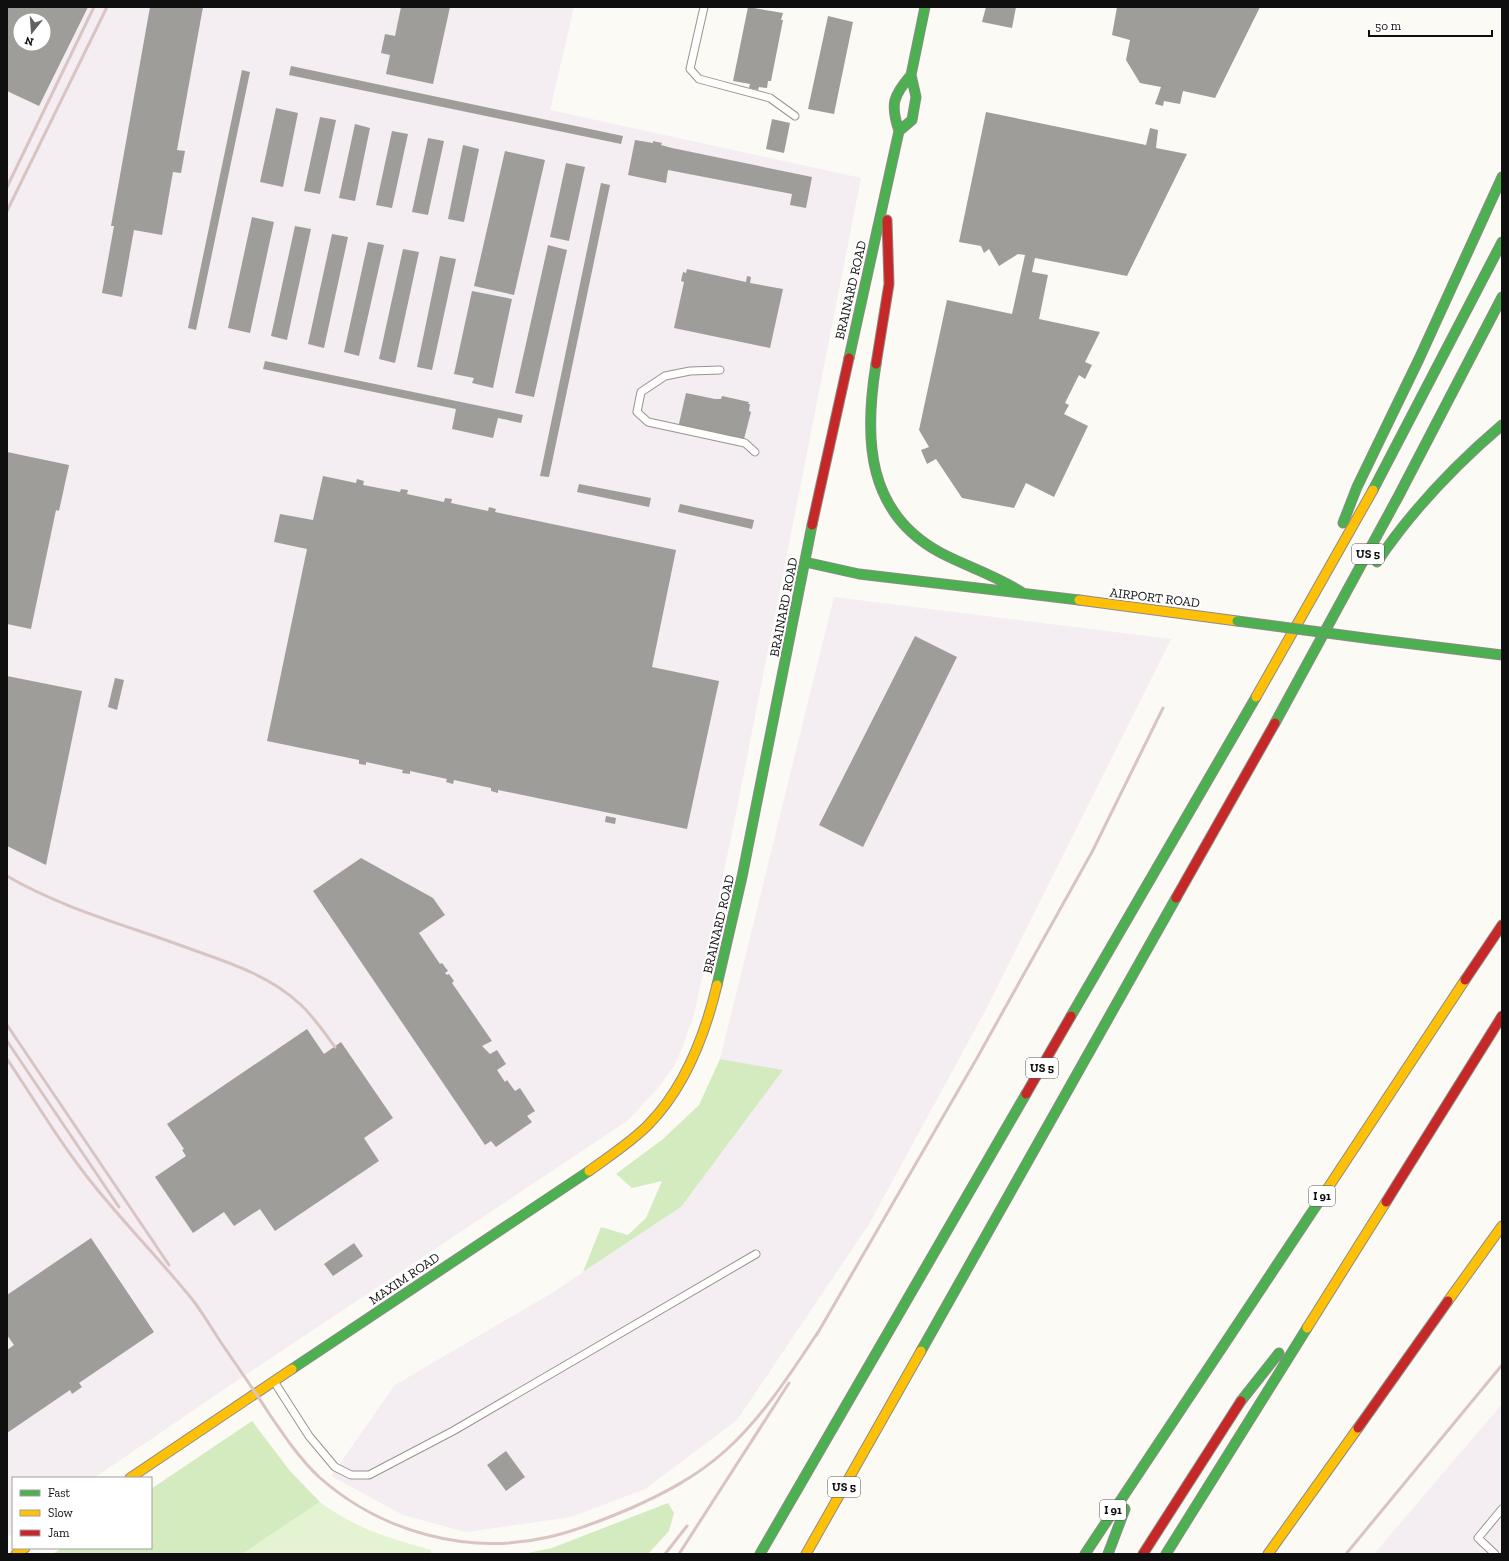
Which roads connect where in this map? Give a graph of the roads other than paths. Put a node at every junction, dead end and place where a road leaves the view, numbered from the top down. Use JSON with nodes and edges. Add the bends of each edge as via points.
{"nodes":[{"id":1,"x":704,"y":7,"type":"edge"},
{"id":2,"x":925,"y":7,"type":"edge"},
{"id":3,"x":911,"y":75,"type":"junction"},
{"id":4,"x":795,"y":116,"type":"dead end"},
{"id":5,"x":899,"y":131,"type":"junction"},
{"id":6,"x":1502,"y":177,"type":"edge"},
{"id":7,"x":886,"y":189,"type":"junction"},
{"id":8,"x":1502,"y":242,"type":"edge"},
{"id":9,"x":1502,"y":297,"type":"edge"},
{"id":10,"x":720,"y":370,"type":"dead end"},
{"id":11,"x":1502,"y":425,"type":"edge"},
{"id":12,"x":755,"y":452,"type":"dead end"},
{"id":13,"x":805,"y":562,"type":"junction"},
{"id":14,"x":1373,"y":569,"type":"dead end"},
{"id":15,"x":1322,"y":582,"type":"junction"},
{"id":16,"x":1023,"y":593,"type":"junction"},
{"id":17,"x":1342,"y":623,"type":"dead end"},
{"id":18,"x":1330,"y":644,"type":"dead end"},
{"id":19,"x":1502,"y":655,"type":"edge"},
{"id":20,"x":1265,"y":760,"type":"dead end"},
{"id":21,"x":1229,"y":808,"type":"junction"},
{"id":22,"x":1502,"y":925,"type":"edge"},
{"id":23,"x":1502,"y":1016,"type":"edge"},
{"id":24,"x":679,"y":1084,"type":"joint"},
{"id":25,"x":1502,"y":1226,"type":"edge"},
{"id":26,"x":756,"y":1254,"type":"dead end"},
{"id":27,"x":1334,"y":1285,"type":"junction"},
{"id":28,"x":274,"y":1382,"type":"junction"},
{"id":29,"x":1142,"y":1467,"type":"junction"},
{"id":30,"x":132,"y":1477,"type":"edge"},
{"id":31,"x":1502,"y":1509,"type":"edge"},
{"id":32,"x":760,"y":1554,"type":"edge"},
{"id":33,"x":806,"y":1554,"type":"edge"},
{"id":34,"x":1085,"y":1554,"type":"edge"},
{"id":35,"x":1108,"y":1554,"type":"edge"},
{"id":36,"x":1143,"y":1554,"type":"edge"},
{"id":37,"x":1166,"y":1554,"type":"edge"},
{"id":38,"x":1268,"y":1554,"type":"edge"},
{"id":39,"x":1495,"y":1554,"type":"edge"}],
"edges":[{"from":1,"to":4,"type":"lane","via":[[690,70],[699,79],[770,98]]},
{"from":2,"to":3,"type":"main road"},
{"from":3,"to":5,"type":"main road","via":[[916,97],[912,120]]},
{"from":3,"to":5,"type":"main road","via":[[896,93],[892,112]]},
{"from":5,"to":7,"type":"main road","name":"BRAINARD ROAD"},
{"from":6,"to":15,"type":"main road","via":[[1423,351],[1356,486]]},
{"from":7,"to":13,"type":"main road","name":"BRAINARD ROAD"},
{"from":7,"to":16,"type":"main road","via":[[889,284],[868,427],[870,455],[876,479],[885,500],[895,514],[921,540],[944,554],[989,572]]},
{"from":8,"to":15,"type":"main road","number":"US 5","via":[[1381,476]]},
{"from":9,"to":21,"type":"main road","number":"US 5","via":[[1352,584]]},
{"from":10,"to":12,"type":"lane","via":[[690,371],[665,376],[641,392],[637,412],[648,422],[745,443]]},
{"from":11,"to":14,"type":"main road","via":[[1446,475],[1399,532]]},
{"from":13,"to":16,"type":"main road","name":"AIRPORT ROAD","via":[[859,574]]},
{"from":13,"to":24,"type":"main road","name":"BRAINARD ROAD","via":[[742,877],[716,988],[700,1041]]},
{"from":15,"to":32,"type":"main road","number":"US 5"},
{"from":16,"to":19,"type":"main road","name":"AIRPORT ROAD","bridge":true},
{"from":17,"to":18,"type":"main road"},
{"from":20,"to":21,"type":"main road"},
{"from":21,"to":33,"type":"main road","number":"US 5"},
{"from":22,"to":29,"type":"main road","number":"I 91"},
{"from":23,"to":27,"type":"main road"},
{"from":24,"to":28,"type":"main road","name":"MAXIM ROAD","via":[[649,1124],[600,1163]]},
{"from":25,"to":38,"type":"main road"},
{"from":26,"to":28,"type":"lane","via":[[453,1431],[369,1475],[351,1475],[335,1467],[309,1436]]},
{"from":27,"to":36,"type":"main road","via":[[1248,1390]]},
{"from":27,"to":37,"type":"main road"},
{"from":28,"to":30,"type":"main road","name":"MAXIM ROAD"},
{"from":29,"to":34,"type":"main road","number":"I 91"},
{"from":29,"to":35,"type":"main road"},
{"from":31,"to":39,"type":"lane","via":[[1478,1538]]}]}
